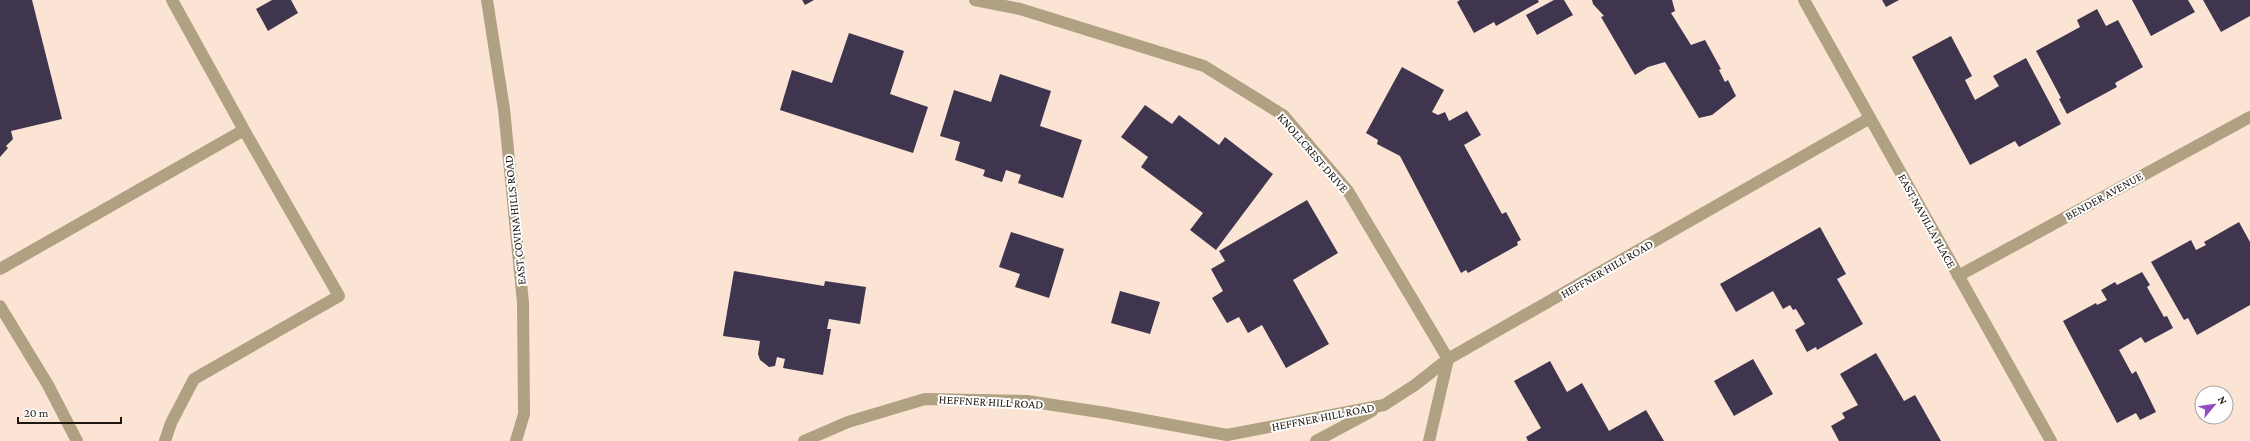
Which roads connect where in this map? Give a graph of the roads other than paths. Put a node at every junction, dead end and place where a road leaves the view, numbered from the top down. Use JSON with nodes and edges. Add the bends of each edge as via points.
{"nodes":[{"id":1,"x":172,"y":0,"type":"edge"},
{"id":2,"x":487,"y":0,"type":"edge"},
{"id":3,"x":975,"y":0,"type":"edge"},
{"id":4,"x":1804,"y":0,"type":"edge"},
{"id":5,"x":2250,"y":116,"type":"edge"},
{"id":6,"x":1870,"y":118,"type":"junction"},
{"id":7,"x":244,"y":130,"type":"junction"},
{"id":8,"x":0,"y":269,"type":"edge"},
{"id":9,"x":1958,"y":276,"type":"junction"},
{"id":10,"x":0,"y":306,"type":"edge"},
{"id":11,"x":3,"y":319,"type":"edge"},
{"id":12,"x":1448,"y":359,"type":"junction"},
{"id":13,"x":1384,"y":405,"type":"junction"},
{"id":14,"x":78,"y":441,"type":"edge"},
{"id":15,"x":165,"y":441,"type":"edge"},
{"id":16,"x":516,"y":441,"type":"edge"},
{"id":17,"x":804,"y":441,"type":"edge"},
{"id":18,"x":1316,"y":441,"type":"edge"},
{"id":19,"x":1429,"y":441,"type":"edge"},
{"id":20,"x":2051,"y":441,"type":"edge"}],
"edges":[{"from":1,"to":7,"type":"street"},
{"from":2,"to":16,"type":"street","name":"EAST COVINA HILLS ROAD","via":[[504,109],[523,303],[524,414]]},
{"from":3,"to":12,"type":"street","name":"KNOLLCREST DRIVE","via":[[1020,9],[1204,66],[1283,115],[1348,191]]},
{"from":4,"to":6,"type":"street","name":"EAST NAVILLA PLACE"},
{"from":5,"to":9,"type":"street","name":"BENDER AVENUE"},
{"from":6,"to":9,"type":"street","name":"EAST NAVILLA PLACE"},
{"from":6,"to":12,"type":"street","name":"HEFFNER HILL ROAD"},
{"from":7,"to":8,"type":"street"},
{"from":7,"to":15,"type":"street","via":[[339,296],[194,379],[171,423]]},
{"from":9,"to":20,"type":"street","name":"EAST NAVILLA PLACE"},
{"from":10,"to":11,"type":"street"},
{"from":11,"to":14,"type":"street","via":[[48,385]]},
{"from":12,"to":13,"type":"street","name":"HEFFNER HILL ROAD"},
{"from":12,"to":19,"type":"street"},
{"from":13,"to":17,"type":"street","name":"HEFFNER HILL ROAD","via":[[1227,436],[1027,401],[925,399],[848,422]]},
{"from":13,"to":18,"type":"street"}]}
